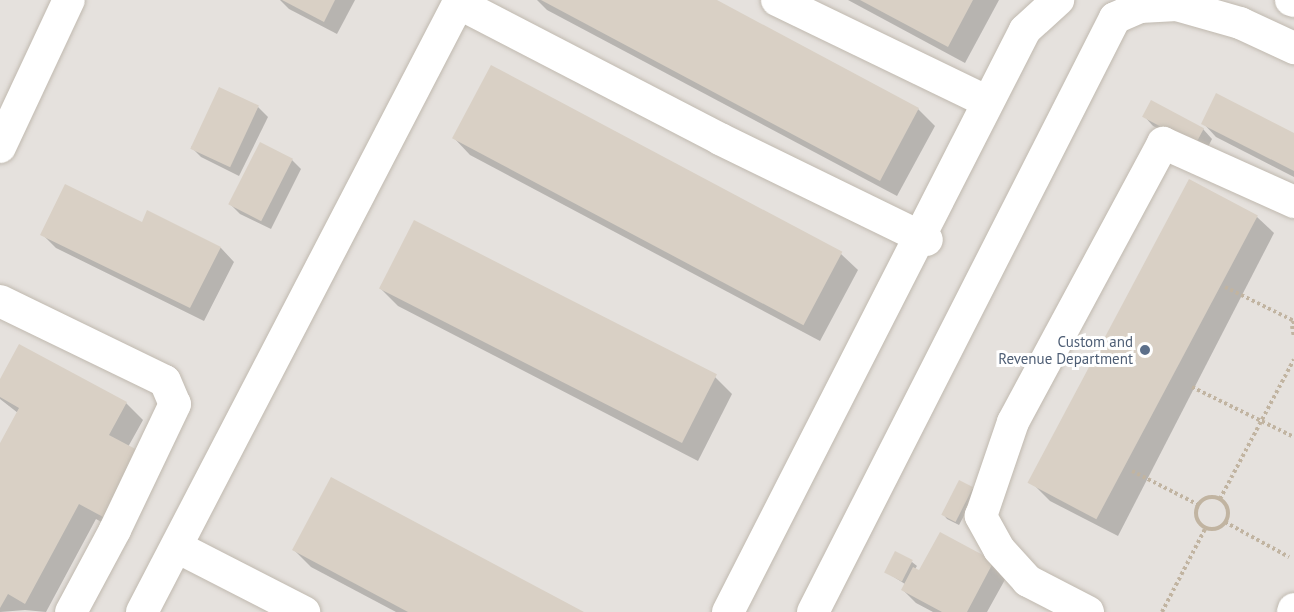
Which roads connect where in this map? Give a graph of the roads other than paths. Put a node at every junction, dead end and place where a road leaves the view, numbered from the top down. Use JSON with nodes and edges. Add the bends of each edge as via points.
{"nodes":[{"id":1,"x":69,"y":0,"type":"edge"},
{"id":2,"x":777,"y":0,"type":"edge"},
{"id":3,"x":1058,"y":0,"type":"edge"},
{"id":4,"x":459,"y":1,"type":"edge"},
{"id":5,"x":1294,"y":48,"type":"edge"},
{"id":6,"x":988,"y":102,"type":"junction"},
{"id":7,"x":0,"y":147,"type":"edge"},
{"id":8,"x":1294,"y":202,"type":"edge"},
{"id":9,"x":923,"y":239,"type":"junction"},
{"id":10,"x":0,"y":301,"type":"edge"},
{"id":11,"x":177,"y":547,"type":"junction"},
{"id":12,"x":71,"y":612,"type":"edge"},
{"id":13,"x":142,"y":612,"type":"edge"},
{"id":14,"x":304,"y":612,"type":"edge"},
{"id":15,"x":728,"y":612,"type":"edge"},
{"id":16,"x":813,"y":612,"type":"edge"},
{"id":17,"x":1088,"y":612,"type":"edge"}],
"edges":[{"from":1,"to":7,"type":"street"},
{"from":2,"to":6,"type":"street"},
{"from":3,"to":6,"type":"street","via":[[1025,30]]},
{"from":4,"to":9,"type":"street","via":[[720,140]]},
{"from":4,"to":11,"type":"street"},
{"from":5,"to":16,"type":"street","via":[[1240,22],[1177,5],[1140,7],[1115,18]]},
{"from":6,"to":9,"type":"street"},
{"from":8,"to":17,"type":"street","via":[[1163,143],[1013,422],[981,516],[999,549],[1028,581]]},
{"from":9,"to":15,"type":"street"},
{"from":10,"to":12,"type":"street","via":[[165,381],[175,404]]},
{"from":11,"to":13,"type":"street"},
{"from":11,"to":14,"type":"street"}]}
